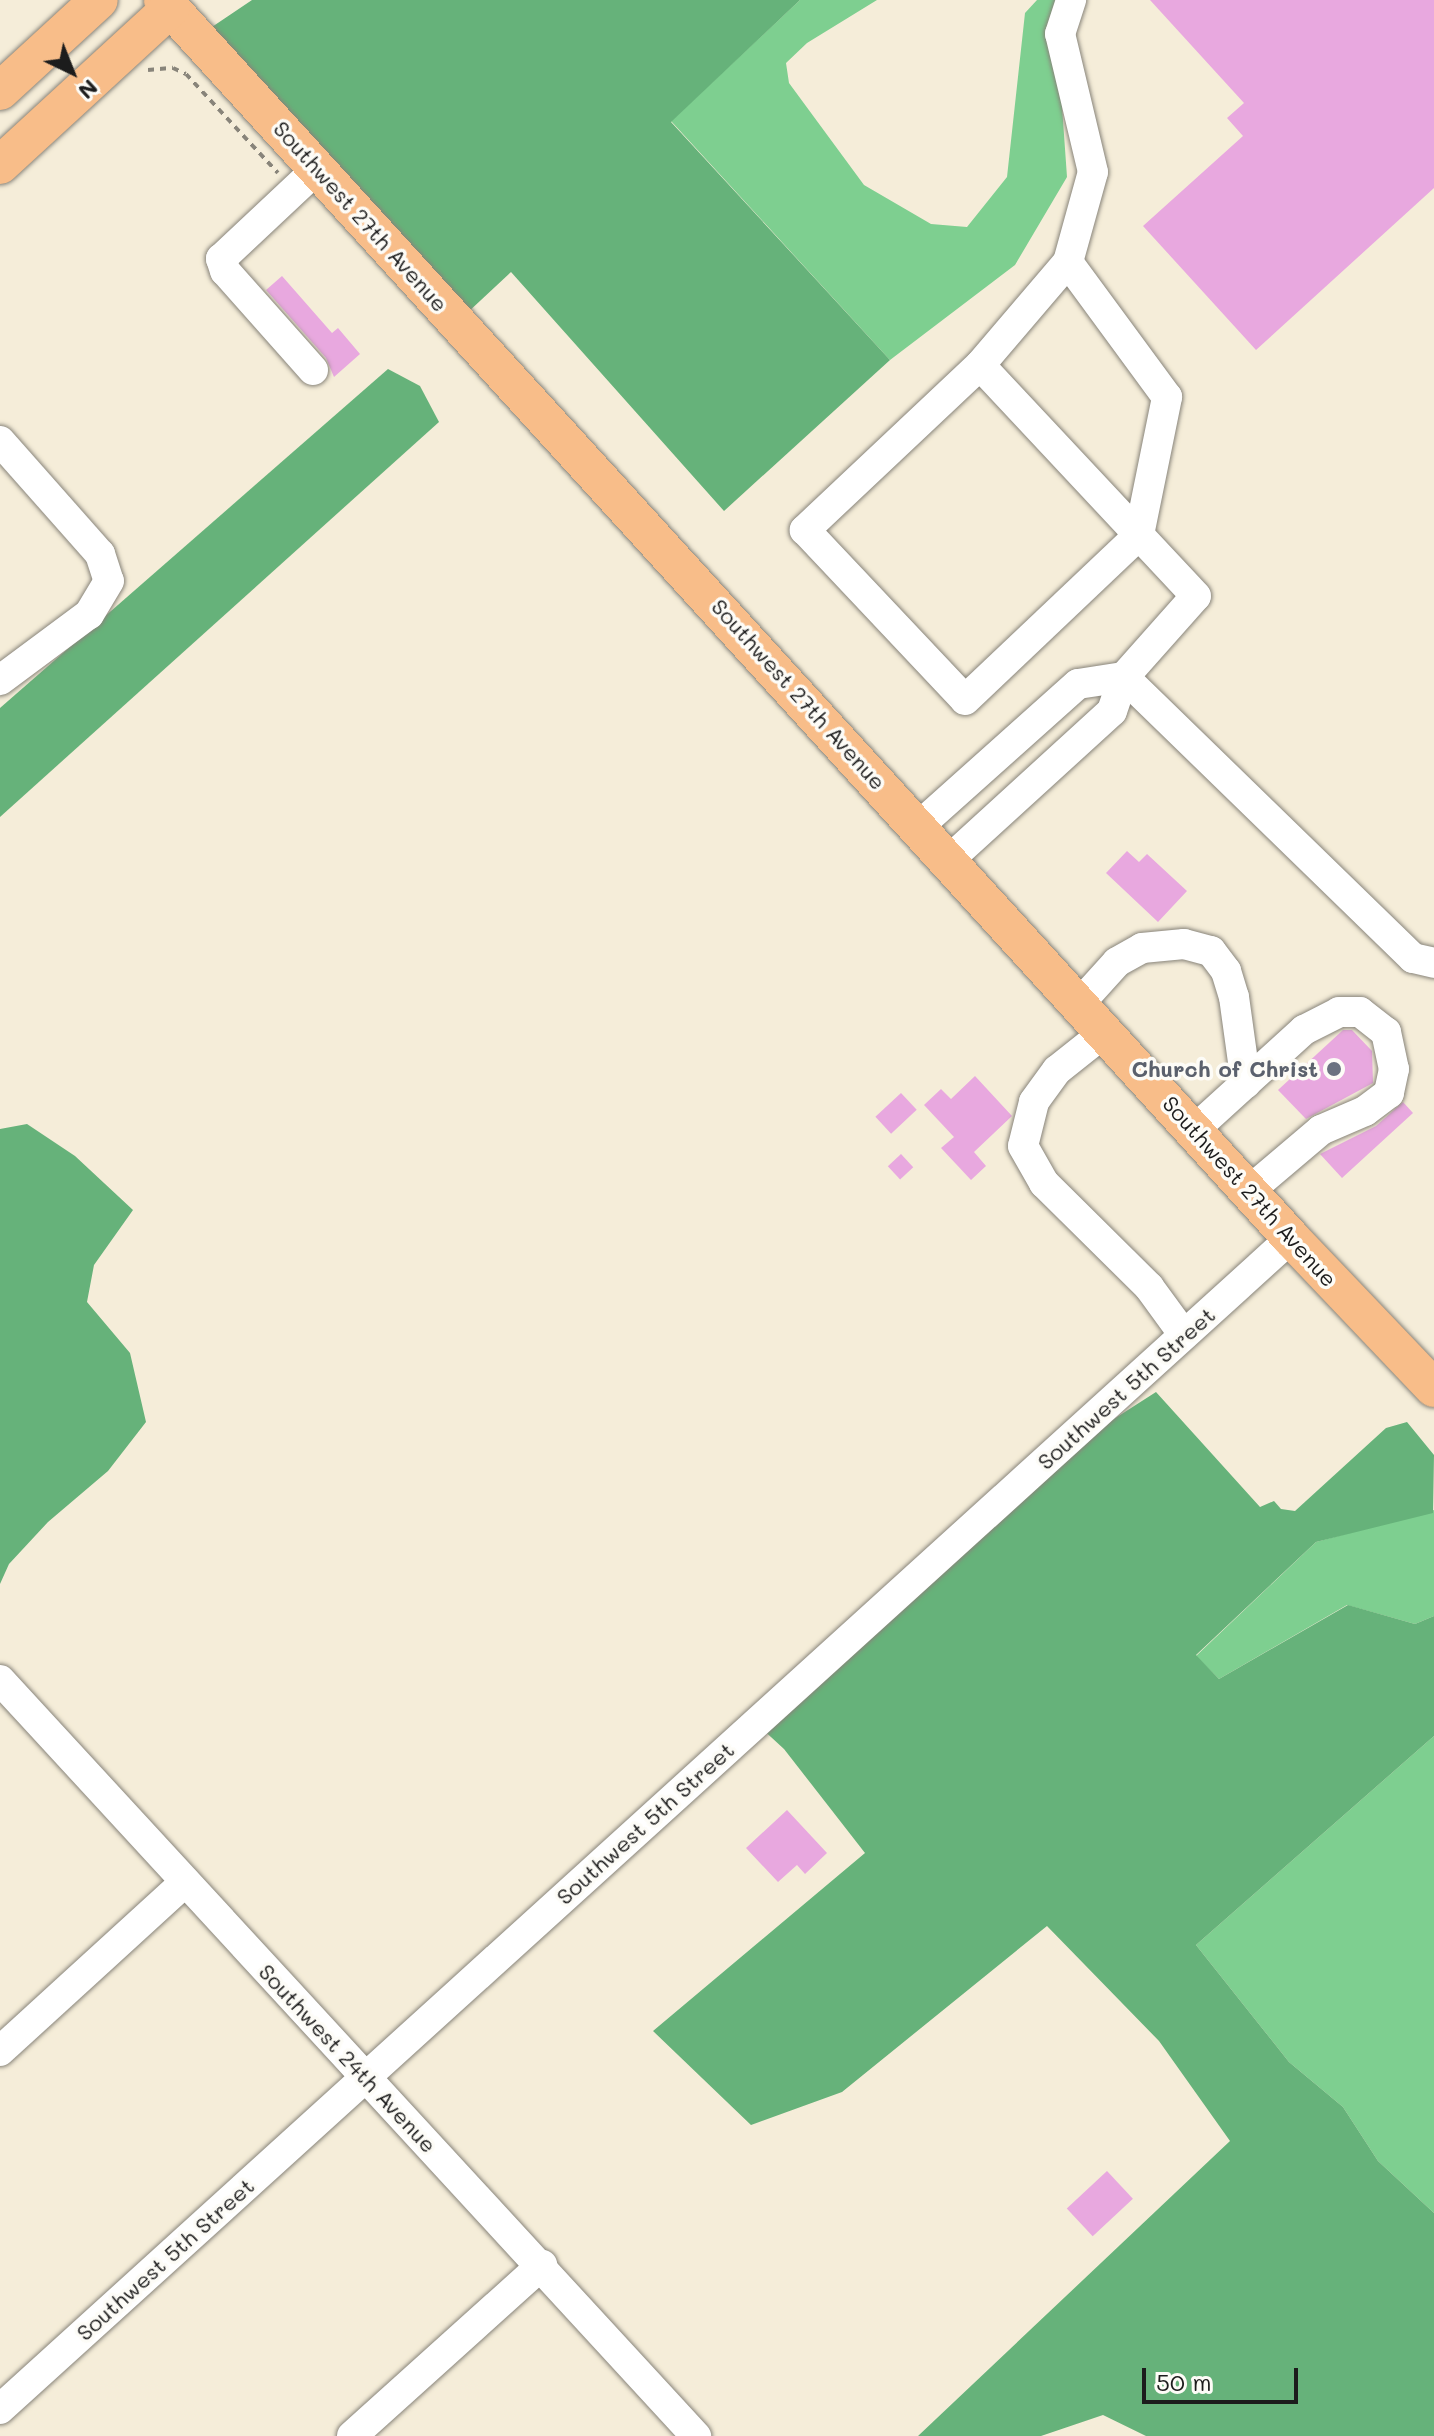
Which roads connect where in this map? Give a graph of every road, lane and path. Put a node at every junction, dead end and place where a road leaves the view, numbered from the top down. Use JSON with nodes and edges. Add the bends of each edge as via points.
{"nodes":[{"id":1,"x":99,"y":0,"type":"edge"},
{"id":2,"x":1071,"y":0,"type":"edge"},
{"id":3,"x":171,"y":3,"type":"edge"},
{"id":4,"x":143,"y":70,"type":"dead end"},
{"id":5,"x":0,"y":91,"type":"edge"},
{"id":6,"x":0,"y":165,"type":"edge"},
{"id":7,"x":301,"y":173,"type":"junction"},
{"id":8,"x":1068,"y":262,"type":"junction"},
{"id":9,"x":980,"y":365,"type":"junction"},
{"id":10,"x":313,"y":370,"type":"dead end"},
{"id":11,"x":0,"y":441,"type":"edge"},
{"id":12,"x":1139,"y":535,"type":"junction"},
{"id":13,"x":1124,"y":677,"type":"junction"},
{"id":14,"x":0,"y":680,"type":"edge"},
{"id":15,"x":919,"y":826,"type":"junction"},
{"id":16,"x":950,"y":859,"type":"junction"},
{"id":17,"x":1427,"y":956,"type":"edge"},
{"id":18,"x":1080,"y":1003,"type":"junction"},
{"id":19,"x":1105,"y":1032,"type":"junction"},
{"id":20,"x":1246,"y":1083,"type":"junction"},
{"id":21,"x":1194,"y":1130,"type":"junction"},
{"id":22,"x":1249,"y":1191,"type":"junction"},
{"id":23,"x":1291,"y":1238,"type":"junction"},
{"id":24,"x":1184,"y":1335,"type":"junction"},
{"id":25,"x":1434,"y":1388,"type":"edge"},
{"id":26,"x":6,"y":1699,"type":"edge"},
{"id":27,"x":185,"y":1882,"type":"junction"},
{"id":28,"x":0,"y":2051,"type":"edge"},
{"id":29,"x":364,"y":2077,"type":"junction"},
{"id":30,"x":542,"y":2265,"type":"junction"},
{"id":31,"x":0,"y":2409,"type":"edge"},
{"id":32,"x":352,"y":2436,"type":"edge"},
{"id":33,"x":696,"y":2436,"type":"edge"}],
"edges":[{"from":1,"to":5,"type":"main road"},
{"from":2,"to":8,"type":"street","via":[[1060,34],[1093,172]]},
{"from":3,"to":6,"type":"main road"},
{"from":3,"to":7,"type":"main road","name":"Southwest 27th Avenue"},
{"from":4,"to":7,"type":"path","via":[[173,68],[186,74]]},
{"from":7,"to":10,"type":"street","via":[[221,259],[225,271]]},
{"from":7,"to":15,"type":"main road","name":"Southwest 27th Avenue"},
{"from":8,"to":9,"type":"street"},
{"from":8,"to":12,"type":"street","via":[[1167,397]]},
{"from":9,"to":12,"type":"street"},
{"from":9,"to":12,"type":"street","via":[[805,530],[965,700]]},
{"from":11,"to":14,"type":"street","via":[[100,554],[109,581],[89,614]]},
{"from":12,"to":13,"type":"street","via":[[1196,596]]},
{"from":13,"to":15,"type":"street","via":[[1078,684]]},
{"from":13,"to":16,"type":"street","via":[[1112,711]]},
{"from":13,"to":17,"type":"street"},
{"from":15,"to":16,"type":"main road","name":"Southwest 27th Avenue"},
{"from":16,"to":18,"type":"main road","name":"Southwest 27th Avenue"},
{"from":18,"to":19,"type":"main road","name":"Southwest 27th Avenue"},
{"from":18,"to":20,"type":"street","via":[[1117,962],[1142,948],[1184,944],[1211,951],[1226,971],[1234,997]]},
{"from":19,"to":21,"type":"main road","name":"Southwest 27th Avenue"},
{"from":19,"to":24,"type":"street","via":[[1049,1081],[1034,1102],[1023,1146],[1044,1183],[1149,1287]]},
{"from":20,"to":21,"type":"street"},
{"from":20,"to":22,"type":"street","via":[[1304,1030],[1339,1012],[1360,1012],[1386,1032],[1394,1069],[1389,1093],[1365,1111],[1321,1130]]},
{"from":21,"to":22,"type":"main road","name":"Southwest 27th Avenue"},
{"from":22,"to":23,"type":"main road","name":"Southwest 27th Avenue"},
{"from":23,"to":24,"type":"street","name":"Southwest 5th Street"},
{"from":23,"to":25,"type":"main road","name":"Southwest 27th Avenue"},
{"from":24,"to":29,"type":"street","name":"Southwest 5th Street"},
{"from":26,"to":27,"type":"street","name":"Southwest 24th Avenue"},
{"from":27,"to":28,"type":"street"},
{"from":27,"to":29,"type":"street","name":"Southwest 24th Avenue"},
{"from":29,"to":30,"type":"street","name":"Southwest 24th Avenue"},
{"from":29,"to":31,"type":"street","name":"Southwest 5th Street"},
{"from":30,"to":32,"type":"street"},
{"from":30,"to":33,"type":"street","name":"Southwest 24th Avenue"}]}
